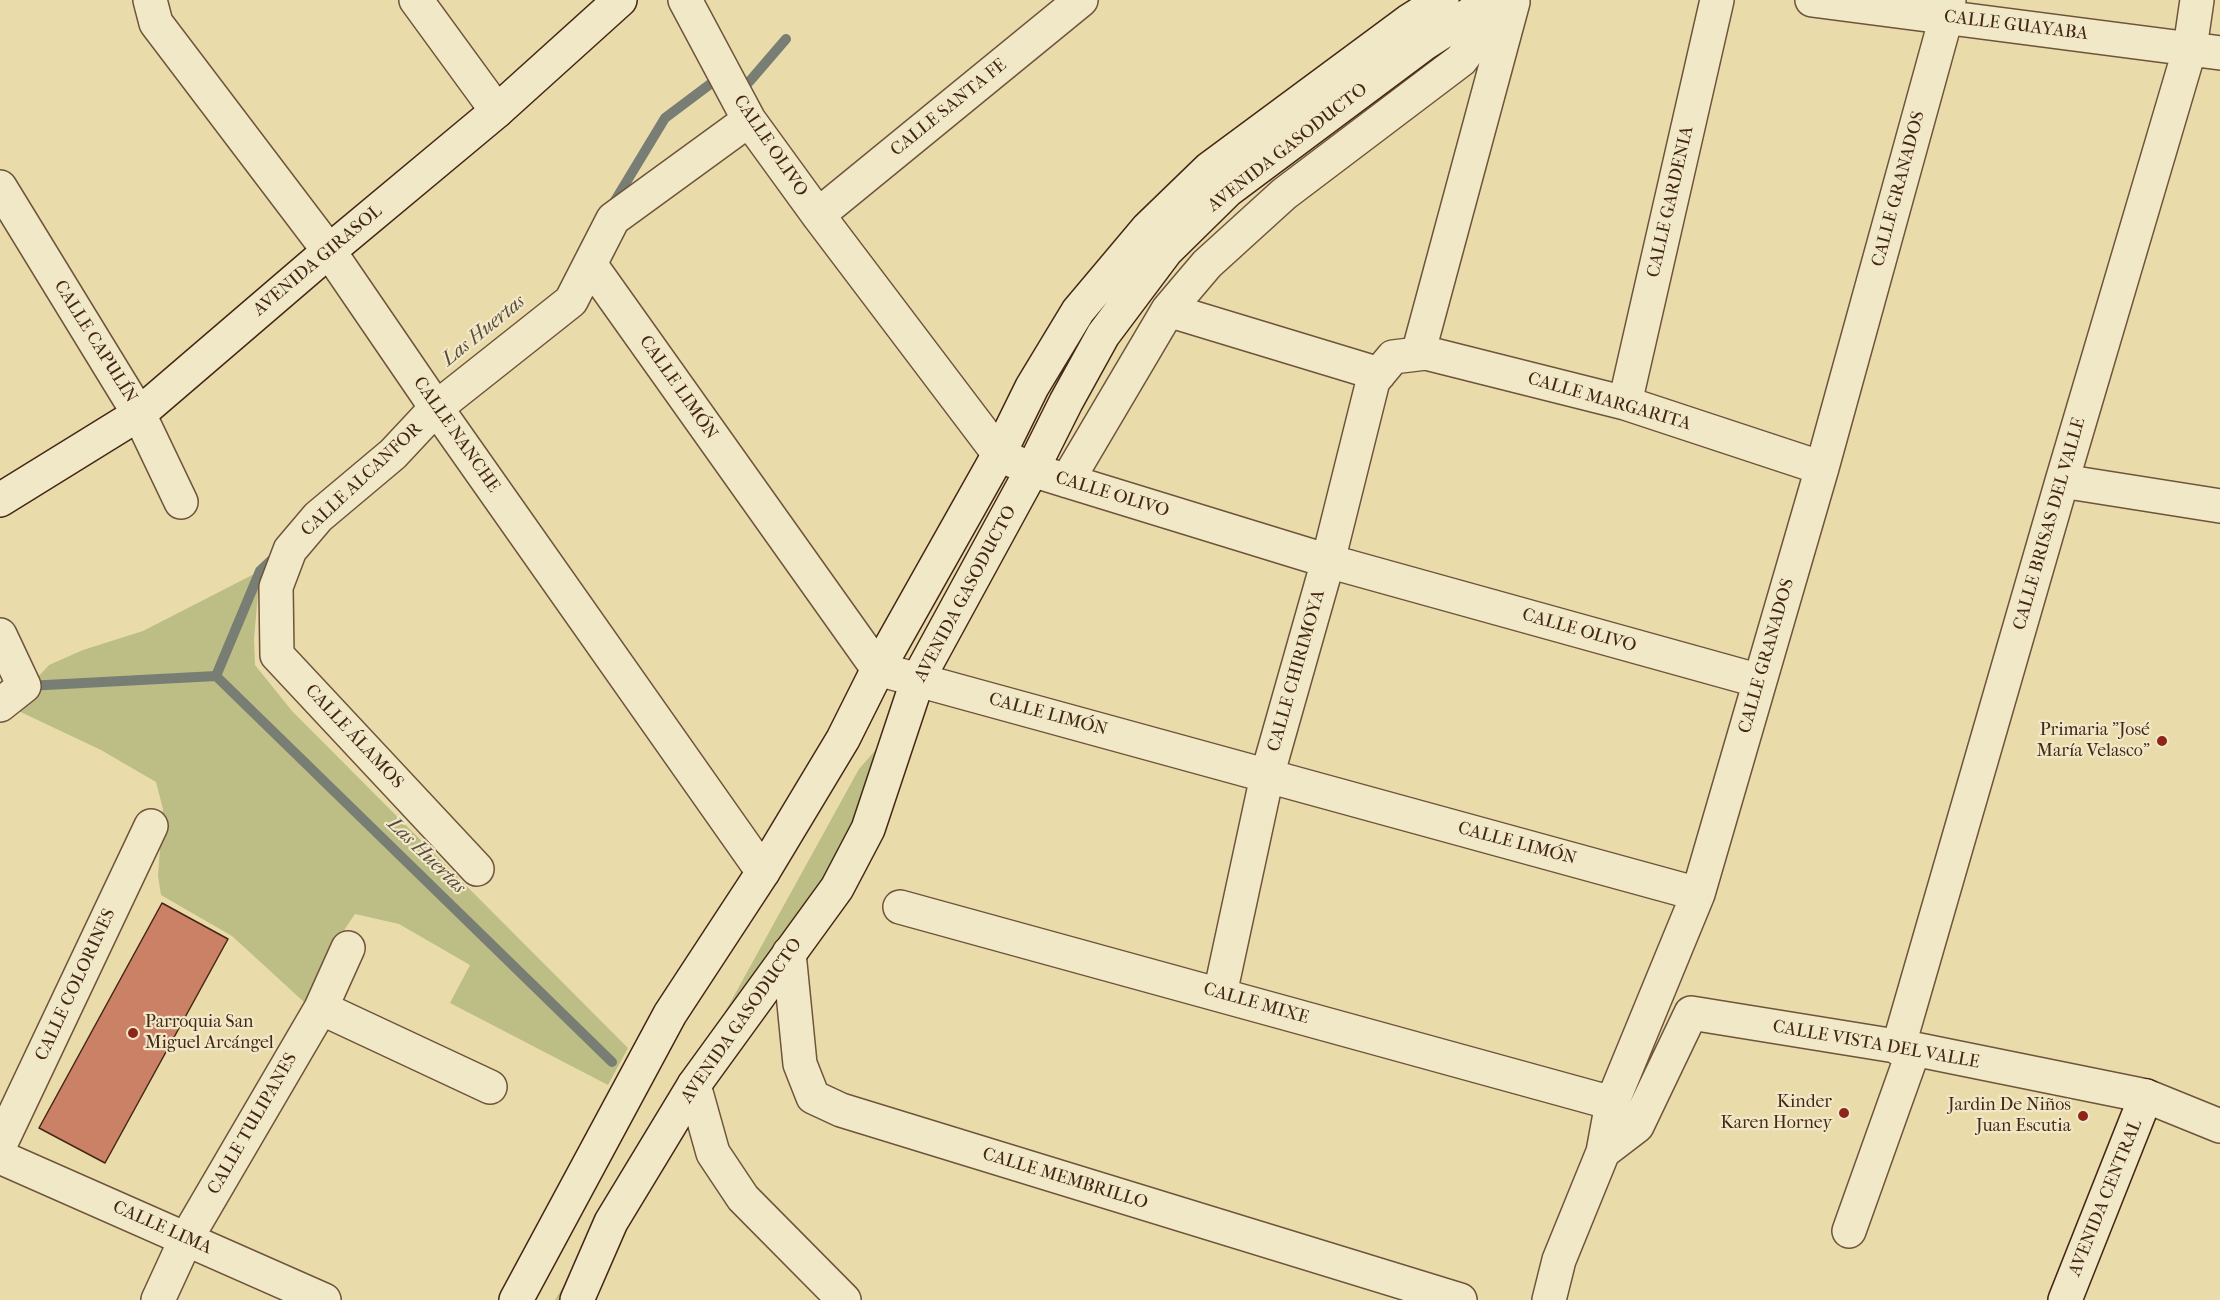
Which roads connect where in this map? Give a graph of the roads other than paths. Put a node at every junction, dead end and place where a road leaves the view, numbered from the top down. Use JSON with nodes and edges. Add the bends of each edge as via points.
{"nodes":[{"id":1,"x":150,"y":0,"type":"edge"},
{"id":2,"x":416,"y":0,"type":"edge"},
{"id":3,"x":620,"y":0,"type":"edge"},
{"id":4,"x":685,"y":0,"type":"edge"},
{"id":5,"x":1081,"y":0,"type":"edge"},
{"id":6,"x":1442,"y":0,"type":"edge"},
{"id":7,"x":1492,"y":0,"type":"edge"},
{"id":8,"x":1506,"y":0,"type":"edge"},
{"id":9,"x":1514,"y":0,"type":"edge"},
{"id":10,"x":1717,"y":0,"type":"edge"},
{"id":11,"x":1812,"y":0,"type":"edge"},
{"id":12,"x":2197,"y":0,"type":"edge"},
{"id":13,"x":1948,"y":9,"type":"edge"},
{"id":14,"x":2205,"y":51,"type":"edge"},
{"id":15,"x":497,"y":111,"type":"junction"},
{"id":16,"x":744,"y":113,"type":"junction"},
{"id":17,"x":0,"y":187,"type":"edge"},
{"id":18,"x":818,"y":215,"type":"junction"},
{"id":19,"x":328,"y":250,"type":"junction"},
{"id":20,"x":590,"y":264,"type":"junction"},
{"id":21,"x":1168,"y":310,"type":"junction"},
{"id":22,"x":1397,"y":361,"type":"junction"},
{"id":23,"x":429,"y":398,"type":"junction"},
{"id":24,"x":1625,"y":403,"type":"junction"},
{"id":25,"x":139,"y":414,"type":"junction"},
{"id":26,"x":999,"y":454,"type":"junction"},
{"id":27,"x":1822,"y":468,"type":"junction"},
{"id":28,"x":1032,"y":470,"type":"junction"},
{"id":29,"x":1067,"y":481,"type":"junction"},
{"id":30,"x":2062,"y":482,"type":"junction"},
{"id":31,"x":0,"y":500,"type":"edge"},
{"id":32,"x":181,"y":502,"type":"dead end"},
{"id":33,"x":2220,"y":506,"type":"edge"},
{"id":34,"x":1328,"y":561,"type":"junction"},
{"id":35,"x":276,"y":587,"type":"joint"},
{"id":36,"x":0,"y":635,"type":"edge"},
{"id":37,"x":878,"y":669,"type":"junction"},
{"id":38,"x":918,"y":679,"type":"junction"},
{"id":39,"x":1760,"y":681,"type":"junction"},
{"id":40,"x":12,"y":696,"type":"edge"},
{"id":41,"x":1267,"y":776,"type":"junction"},
{"id":42,"x":151,"y":826,"type":"dead end"},
{"id":43,"x":477,"y":869,"type":"dead end"},
{"id":44,"x":763,"y":872,"type":"junction"},
{"id":45,"x":1698,"y":894,"type":"junction"},
{"id":46,"x":900,"y":907,"type":"dead end"},
{"id":47,"x":348,"y":948,"type":"dead end"},
{"id":48,"x":789,"y":953,"type":"junction"},
{"id":49,"x":1220,"y":994,"type":"junction"},
{"id":50,"x":321,"y":1008,"type":"junction"},
{"id":51,"x":1906,"y":1048,"type":"junction"},
{"id":52,"x":694,"y":1085,"type":"junction"},
{"id":53,"x":490,"y":1087,"type":"dead end"},
{"id":54,"x":2146,"y":1096,"type":"junction"},
{"id":55,"x":1612,"y":1103,"type":"junction"},
{"id":56,"x":2220,"y":1126,"type":"edge"},
{"id":57,"x":0,"y":1145,"type":"edge"},
{"id":58,"x":1604,"y":1152,"type":"junction"},
{"id":59,"x":0,"y":1157,"type":"edge"},
{"id":60,"x":1849,"y":1231,"type":"dead end"},
{"id":61,"x":186,"y":1239,"type":"junction"},
{"id":62,"x":158,"y":1300,"type":"edge"},
{"id":63,"x":324,"y":1300,"type":"edge"},
{"id":64,"x":516,"y":1300,"type":"edge"},
{"id":65,"x":578,"y":1300,"type":"edge"},
{"id":66,"x":844,"y":1300,"type":"edge"},
{"id":67,"x":1460,"y":1300,"type":"edge"},
{"id":68,"x":1549,"y":1300,"type":"edge"},
{"id":69,"x":2065,"y":1300,"type":"edge"}],
"edges":[{"from":1,"to":19,"type":"street","name":"CALLE NANCHE","via":[[156,23]]},
{"from":2,"to":15,"type":"street"},
{"from":3,"to":15,"type":"street","name":"AVENIDA GIRASOL"},
{"from":4,"to":16,"type":"street","name":"CALLE OLIVO"},
{"from":5,"to":18,"type":"street","name":"CALLE SANTA FE"},
{"from":6,"to":26,"type":"street","name":"AVENIDA GASODUCTO","via":[[1408,21],[1209,170],[1147,229],[1078,311],[1032,387]]},
{"from":7,"to":28,"type":"street","name":"AVENIDA GASODUCTO","via":[[1425,43],[1228,190],[1166,251],[1103,335]]},
{"from":8,"to":21,"type":"street","via":[[1461,60],[1284,194],[1208,264]]},
{"from":9,"to":22,"type":"street","name":"CALLE CHIRIMOYA"},
{"from":10,"to":24,"type":"street","name":"CALLE GARDENIA"},
{"from":11,"to":13,"type":"street","name":"CALLE GUAYABA"},
{"from":12,"to":14,"type":"street","name":"CALLE BRISAS DEL VALLE"},
{"from":13,"to":14,"type":"street","name":"CALLE GUAYABA"},
{"from":13,"to":27,"type":"street","name":"CALLE GRANADOS"},
{"from":14,"to":30,"type":"street","name":"CALLE BRISAS DEL VALLE"},
{"from":15,"to":19,"type":"street","name":"AVENIDA GIRASOL"},
{"from":16,"to":18,"type":"street","name":"CALLE OLIVO"},
{"from":16,"to":20,"type":"street","name":"CALLE ALCANFOR","via":[[613,219]]},
{"from":17,"to":25,"type":"street","name":"CALLE CAPULÍN"},
{"from":18,"to":26,"type":"street","name":"CALLE OLIVO"},
{"from":19,"to":23,"type":"street","name":"CALLE NANCHE"},
{"from":19,"to":25,"type":"street","name":"AVENIDA GIRASOL"},
{"from":20,"to":23,"type":"street","name":"CALLE ALCANFOR","via":[[571,302]]},
{"from":20,"to":37,"type":"street","name":"CALLE LIMÓN"},
{"from":21,"to":22,"type":"street","name":"CALLE MARGARITA"},
{"from":21,"to":29,"type":"street"},
{"from":22,"to":24,"type":"street","name":"CALLE MARGARITA","via":[[1426,353]]},
{"from":22,"to":34,"type":"street","name":"CALLE CHIRIMOYA","via":[[1373,381]]},
{"from":23,"to":35,"type":"street","name":"CALLE ALCANFOR","via":[[393,454],[318,517],[290,550]]},
{"from":23,"to":44,"type":"street","name":"CALLE NANCHE"},
{"from":24,"to":27,"type":"street","name":"CALLE MARGARITA"},
{"from":25,"to":31,"type":"street","name":"AVENIDA GIRASOL"},
{"from":25,"to":32,"type":"street","name":"CALLE CAPULÍN"},
{"from":26,"to":28,"type":"street","name":"CALLE OLIVO"},
{"from":26,"to":37,"type":"street","name":"AVENIDA GASODUCTO"},
{"from":27,"to":39,"type":"street","name":"CALLE GRANADOS"},
{"from":28,"to":29,"type":"street","name":"CALLE OLIVO"},
{"from":28,"to":38,"type":"street","name":"AVENIDA GASODUCTO"},
{"from":29,"to":34,"type":"street","name":"CALLE OLIVO"},
{"from":30,"to":33,"type":"street"},
{"from":30,"to":51,"type":"street","name":"CALLE BRISAS DEL VALLE"},
{"from":34,"to":39,"type":"street","name":"CALLE OLIVO"},
{"from":34,"to":41,"type":"street","name":"CALLE CHIRIMOYA"},
{"from":35,"to":43,"type":"street","name":"CALLE ÁLAMOS","via":[[277,655]]},
{"from":36,"to":40,"type":"street"},
{"from":37,"to":38,"type":"street","name":"CALLE LIMÓN"},
{"from":37,"to":44,"type":"street","name":"AVENIDA GASODUCTO","via":[[843,739]]},
{"from":38,"to":41,"type":"street","name":"CALLE LIMÓN"},
{"from":38,"to":48,"type":"street","name":"AVENIDA GASODUCTO","via":[[868,829],[837,888]]},
{"from":39,"to":45,"type":"street","name":"CALLE GRANADOS"},
{"from":41,"to":45,"type":"street","name":"CALLE LIMÓN"},
{"from":41,"to":49,"type":"street","name":"CALLE CHIRIMOYA"},
{"from":42,"to":57,"type":"street","name":"CALLE COLORINES"},
{"from":44,"to":64,"type":"street","name":"AVENIDA GASODUCTO","via":[[670,1014]]},
{"from":45,"to":55,"type":"street","name":"CALLE GRANADOS"},
{"from":46,"to":49,"type":"street","name":"CALLE MIXE"},
{"from":47,"to":50,"type":"street","name":"CALLE TULIPANES"},
{"from":48,"to":52,"type":"street","name":"AVENIDA GASODUCTO"},
{"from":48,"to":67,"type":"street","name":"CALLE MEMBRILLO","via":[[800,1064],[813,1097],[852,1114]]},
{"from":49,"to":55,"type":"street","name":"CALLE MIXE"},
{"from":50,"to":53,"type":"street"},
{"from":50,"to":61,"type":"street","name":"CALLE TULIPANES"},
{"from":51,"to":54,"type":"street","name":"CALLE VISTA DEL VALLE"},
{"from":51,"to":58,"type":"street","name":"CALLE VISTA DEL VALLE","via":[[1691,1013],[1636,1126]]},
{"from":51,"to":60,"type":"street","name":"CALLE BRISAS DEL VALLE"},
{"from":52,"to":65,"type":"street","name":"AVENIDA GASODUCTO","via":[[611,1222]]},
{"from":52,"to":66,"type":"street","via":[[713,1153],[743,1198]]},
{"from":54,"to":56,"type":"street","name":"CALLE VISTA DEL VALLE"},
{"from":54,"to":69,"type":"street","name":"AVENIDA CENTRAL"},
{"from":55,"to":58,"type":"street","name":"CALLE GRANADOS"},
{"from":58,"to":68,"type":"street","name":"CALLE GRANADOS","via":[[1558,1260]]},
{"from":59,"to":61,"type":"street","name":"CALLE LIMA"},
{"from":61,"to":62,"type":"street","name":"CALLE TULIPANES"},
{"from":61,"to":63,"type":"street","name":"CALLE LIMA"}]}
